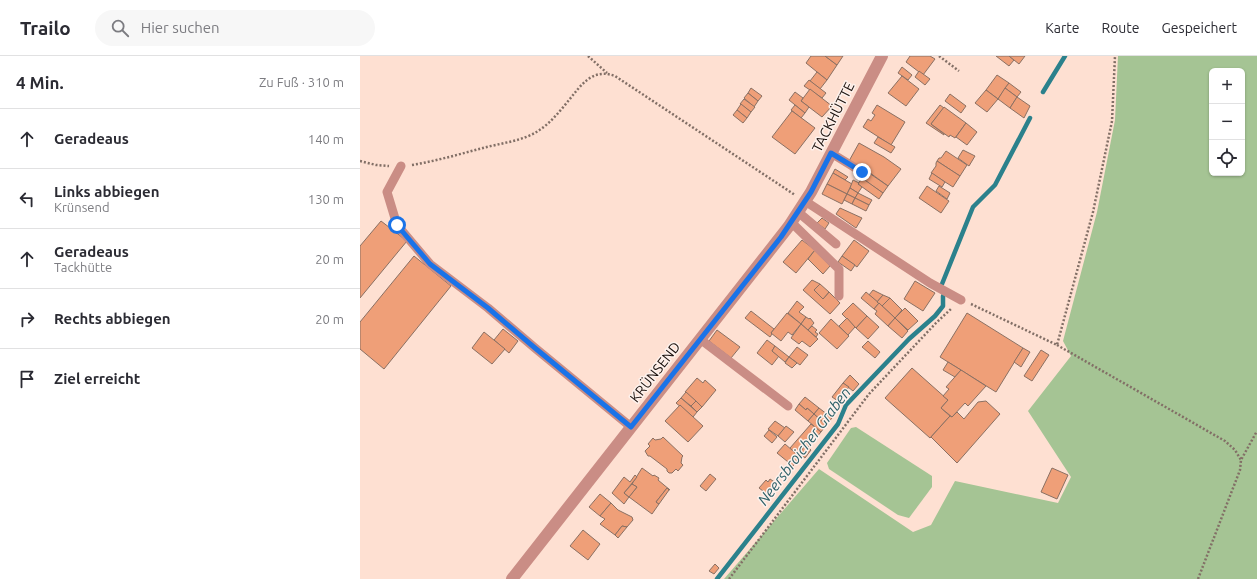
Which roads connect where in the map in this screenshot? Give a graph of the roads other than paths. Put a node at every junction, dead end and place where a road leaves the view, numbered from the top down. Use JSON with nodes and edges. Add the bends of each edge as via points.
{"nodes":[{"id":1,"x":882,"y":56,"type":"edge"},
{"id":2,"x":831,"y":153,"type":"junction"},
{"id":3,"x":401,"y":166,"type":"road end"},
{"id":4,"x":862,"y":172,"type":"dead end"},
{"id":5,"x":808,"y":197,"type":"junction"},
{"id":6,"x":798,"y":212,"type":"junction"},
{"id":7,"x":791,"y":222,"type":"junction"},
{"id":8,"x":836,"y":244,"type":"dead end"},
{"id":9,"x":839,"y":296,"type":"dead end"},
{"id":10,"x":961,"y":300,"type":"road end"},
{"id":11,"x":700,"y":339,"type":"junction"},
{"id":12,"x":788,"y":406,"type":"dead end"},
{"id":13,"x":631,"y":427,"type":"junction"},
{"id":14,"x":512,"y":579,"type":"edge"}],
"edges":[{"from":1,"to":2,"type":"street","name":"TACKHÜTTE"},
{"from":2,"to":4,"type":"lane"},
{"from":2,"to":5,"type":"street","name":"TACKHÜTTE"},
{"from":3,"to":13,"type":"lane","via":[[387,192],[397,225],[430,264],[488,308]]},
{"from":5,"to":6,"type":"street","name":"KRÜNSEND"},
{"from":5,"to":10,"type":"lane","via":[[930,282]]},
{"from":6,"to":7,"type":"street","name":"KRÜNSEND"},
{"from":6,"to":8,"type":"lane"},
{"from":7,"to":9,"type":"lane","via":[[839,269]]},
{"from":7,"to":11,"type":"street","name":"KRÜNSEND"},
{"from":11,"to":12,"type":"lane"},
{"from":11,"to":13,"type":"street","name":"KRÜNSEND"},
{"from":13,"to":14,"type":"street","name":"KRÜNSEND"}]}
